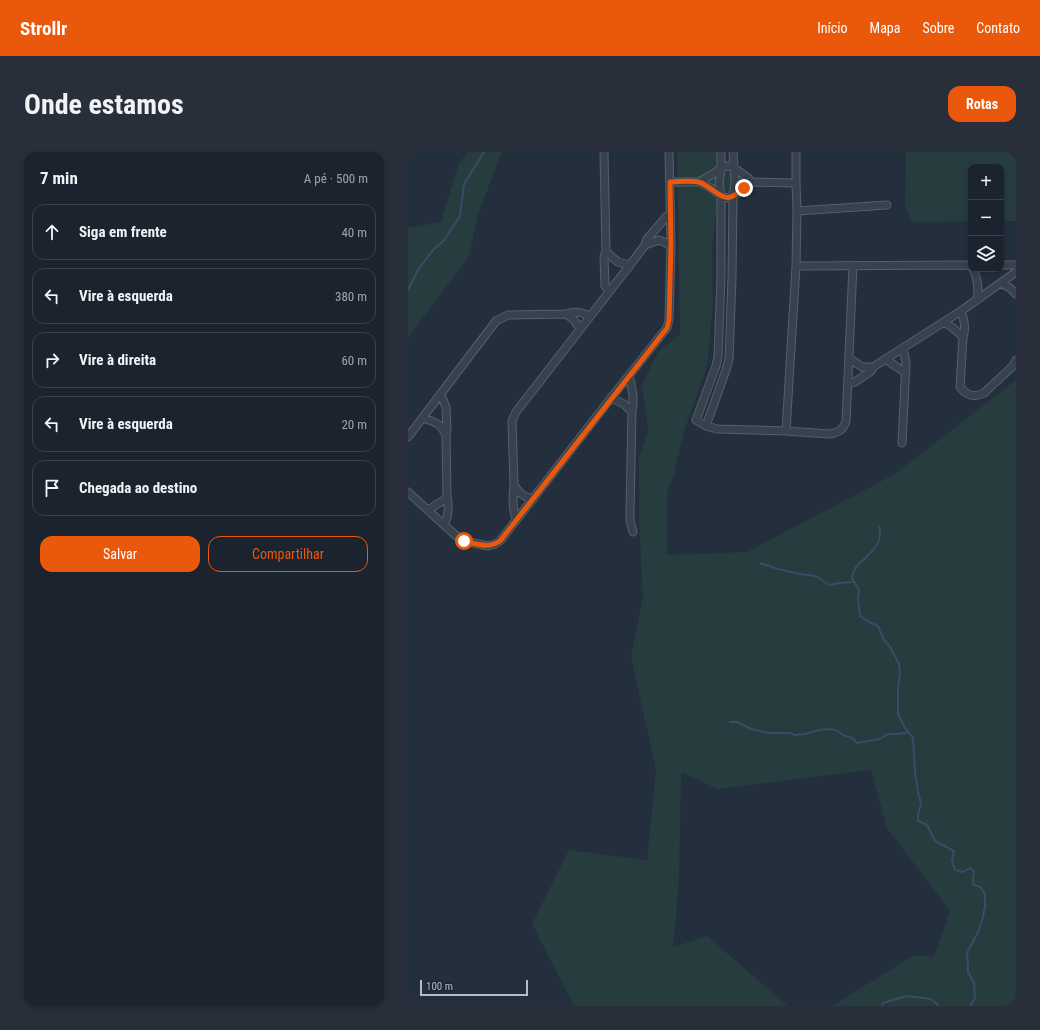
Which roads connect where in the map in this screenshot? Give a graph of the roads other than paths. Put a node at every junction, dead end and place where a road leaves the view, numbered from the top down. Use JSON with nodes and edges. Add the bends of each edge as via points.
{"nodes":[{"id":1,"x":604,"y":152,"type":"edge"},
{"id":2,"x":669,"y":152,"type":"edge"},
{"id":3,"x":721,"y":152,"type":"edge"},
{"id":4,"x":733,"y":152,"type":"edge"},
{"id":5,"x":796,"y":152,"type":"edge"},
{"id":6,"x":733,"y":167,"type":"junction"},
{"id":7,"x":721,"y":169,"type":"junction"},
{"id":8,"x":670,"y":182,"type":"junction"},
{"id":9,"x":699,"y":182,"type":"junction"},
{"id":10,"x":751,"y":182,"type":"junction"},
{"id":11,"x":796,"y":183,"type":"junction"},
{"id":12,"x":721,"y":196,"type":"junction"},
{"id":13,"x":733,"y":196,"type":"junction"},
{"id":14,"x":887,"y":205,"type":"dead end"},
{"id":15,"x":797,"y":211,"type":"junction"},
{"id":16,"x":671,"y":216,"type":"junction"},
{"id":17,"x":645,"y":245,"type":"junction"},
{"id":18,"x":671,"y":245,"type":"junction"},
{"id":19,"x":606,"y":252,"type":"junction"},
{"id":20,"x":630,"y":265,"type":"junction"},
{"id":21,"x":968,"y":265,"type":"edge"},
{"id":22,"x":1004,"y":265,"type":"edge"},
{"id":23,"x":1016,"y":265,"type":"edge"},
{"id":24,"x":796,"y":266,"type":"junction"},
{"id":25,"x":853,"y":266,"type":"junction"},
{"id":26,"x":974,"y":272,"type":"edge"},
{"id":27,"x":1016,"y":272,"type":"edge"},
{"id":28,"x":1001,"y":283,"type":"junction"},
{"id":29,"x":610,"y":291,"type":"junction"},
{"id":30,"x":1016,"y":294,"type":"edge"},
{"id":31,"x":977,"y":300,"type":"junction"},
{"id":32,"x":961,"y":311,"type":"junction"},
{"id":33,"x":566,"y":314,"type":"junction"},
{"id":34,"x":590,"y":316,"type":"junction"},
{"id":35,"x":944,"y":322,"type":"junction"},
{"id":36,"x":580,"y":329,"type":"junction"},
{"id":37,"x":963,"y":337,"type":"junction"},
{"id":38,"x":902,"y":349,"type":"junction"},
{"id":39,"x":849,"y":358,"type":"junction"},
{"id":40,"x":885,"y":360,"type":"junction"},
{"id":41,"x":1016,"y":360,"type":"edge"},
{"id":42,"x":873,"y":367,"type":"junction"},
{"id":43,"x":906,"y":373,"type":"junction"},
{"id":44,"x":629,"y":376,"type":"junction"},
{"id":45,"x":848,"y":383,"type":"junction"},
{"id":46,"x":441,"y":395,"type":"junction"},
{"id":47,"x":611,"y":398,"type":"junction"},
{"id":48,"x":632,"y":411,"type":"junction"},
{"id":49,"x":423,"y":418,"type":"junction"},
{"id":50,"x":706,"y":426,"type":"junction"},
{"id":51,"x":786,"y":431,"type":"junction"},
{"id":52,"x":446,"y":435,"type":"junction"},
{"id":53,"x":408,"y":437,"type":"edge"},
{"id":54,"x":902,"y":443,"type":"dead end"},
{"id":55,"x":514,"y":485,"type":"junction"},
{"id":56,"x":408,"y":492,"type":"edge"},
{"id":57,"x":447,"y":496,"type":"junction"},
{"id":58,"x":533,"y":499,"type":"junction"},
{"id":59,"x":428,"y":510,"type":"junction"},
{"id":60,"x":517,"y":519,"type":"junction"},
{"id":61,"x":444,"y":525,"type":"junction"},
{"id":62,"x":633,"y":532,"type":"dead end"}],
"edges":[{"from":1,"to":19,"type":"street"},
{"from":2,"to":8,"type":"street"},
{"from":3,"to":7,"type":"street"},
{"from":4,"to":6,"type":"street"},
{"from":5,"to":11,"type":"street"},
{"from":6,"to":7,"type":"street"},
{"from":6,"to":10,"type":"street"},
{"from":6,"to":13,"type":"street"},
{"from":7,"to":9,"type":"street"},
{"from":7,"to":12,"type":"street"},
{"from":8,"to":9,"type":"street"},
{"from":8,"to":16,"type":"street"},
{"from":9,"to":12,"type":"street"},
{"from":10,"to":11,"type":"street"},
{"from":10,"to":13,"type":"street"},
{"from":11,"to":15,"type":"street"},
{"from":12,"to":13,"type":"street"},
{"from":12,"to":50,"type":"street","via":[[718,357],[696,420]]},
{"from":13,"to":50,"type":"street","via":[[729,359]]},
{"from":14,"to":15,"type":"street"},
{"from":15,"to":24,"type":"street"},
{"from":16,"to":17,"type":"street","via":[[667,216],[647,239]]},
{"from":16,"to":18,"type":"street"},
{"from":17,"to":18,"type":"street","via":[[659,240]]},
{"from":17,"to":20,"type":"street"},
{"from":18,"to":44,"type":"street","via":[[667,328]]},
{"from":19,"to":20,"type":"street","via":[[618,262]]},
{"from":19,"to":29,"type":"street","via":[[605,286]]},
{"from":20,"to":29,"type":"street"},
{"from":21,"to":25,"type":"street"},
{"from":22,"to":23,"type":"street"},
{"from":24,"to":25,"type":"street"},
{"from":24,"to":51,"type":"street"},
{"from":25,"to":39,"type":"street"},
{"from":26,"to":31,"type":"street","via":[[978,282]]},
{"from":27,"to":28,"type":"street"},
{"from":28,"to":30,"type":"street"},
{"from":28,"to":31,"type":"street"},
{"from":29,"to":34,"type":"street"},
{"from":31,"to":32,"type":"street"},
{"from":32,"to":35,"type":"street"},
{"from":32,"to":37,"type":"street"},
{"from":33,"to":34,"type":"street","via":[[581,312]]},
{"from":33,"to":36,"type":"street"},
{"from":33,"to":46,"type":"street","via":[[508,315],[500,319]]},
{"from":34,"to":36,"type":"street"},
{"from":35,"to":37,"type":"street"},
{"from":35,"to":38,"type":"street"},
{"from":36,"to":55,"type":"street","via":[[516,412],[512,421]]},
{"from":37,"to":41,"type":"street","via":[[960,387],[967,394],[978,396],[984,393],[1013,366]]},
{"from":38,"to":40,"type":"street"},
{"from":38,"to":43,"type":"street"},
{"from":39,"to":42,"type":"street","via":[[862,366]]},
{"from":39,"to":45,"type":"street"},
{"from":40,"to":42,"type":"street"},
{"from":40,"to":43,"type":"street"},
{"from":42,"to":45,"type":"street","via":[[855,382]]},
{"from":43,"to":54,"type":"street"},
{"from":44,"to":47,"type":"street"},
{"from":44,"to":48,"type":"street","via":[[634,406]]},
{"from":45,"to":51,"type":"street","via":[[846,421],[839,431],[830,434]]},
{"from":46,"to":49,"type":"street"},
{"from":46,"to":52,"type":"street","via":[[446,407]]},
{"from":47,"to":48,"type":"street"},
{"from":47,"to":58,"type":"street"},
{"from":48,"to":62,"type":"street","via":[[630,513]]},
{"from":49,"to":52,"type":"street","via":[[437,422]]},
{"from":49,"to":53,"type":"street"},
{"from":50,"to":51,"type":"street","via":[[717,429]]},
{"from":52,"to":57,"type":"street"},
{"from":55,"to":58,"type":"street","via":[[526,498]]},
{"from":55,"to":60,"type":"street","via":[[514,515]]},
{"from":56,"to":59,"type":"street"},
{"from":57,"to":59,"type":"street"},
{"from":57,"to":61,"type":"street","via":[[448,519]]},
{"from":58,"to":60,"type":"street"},
{"from":59,"to":61,"type":"street"},
{"from":60,"to":61,"type":"street","via":[[500,541],[488,546],[464,541]]}]}
